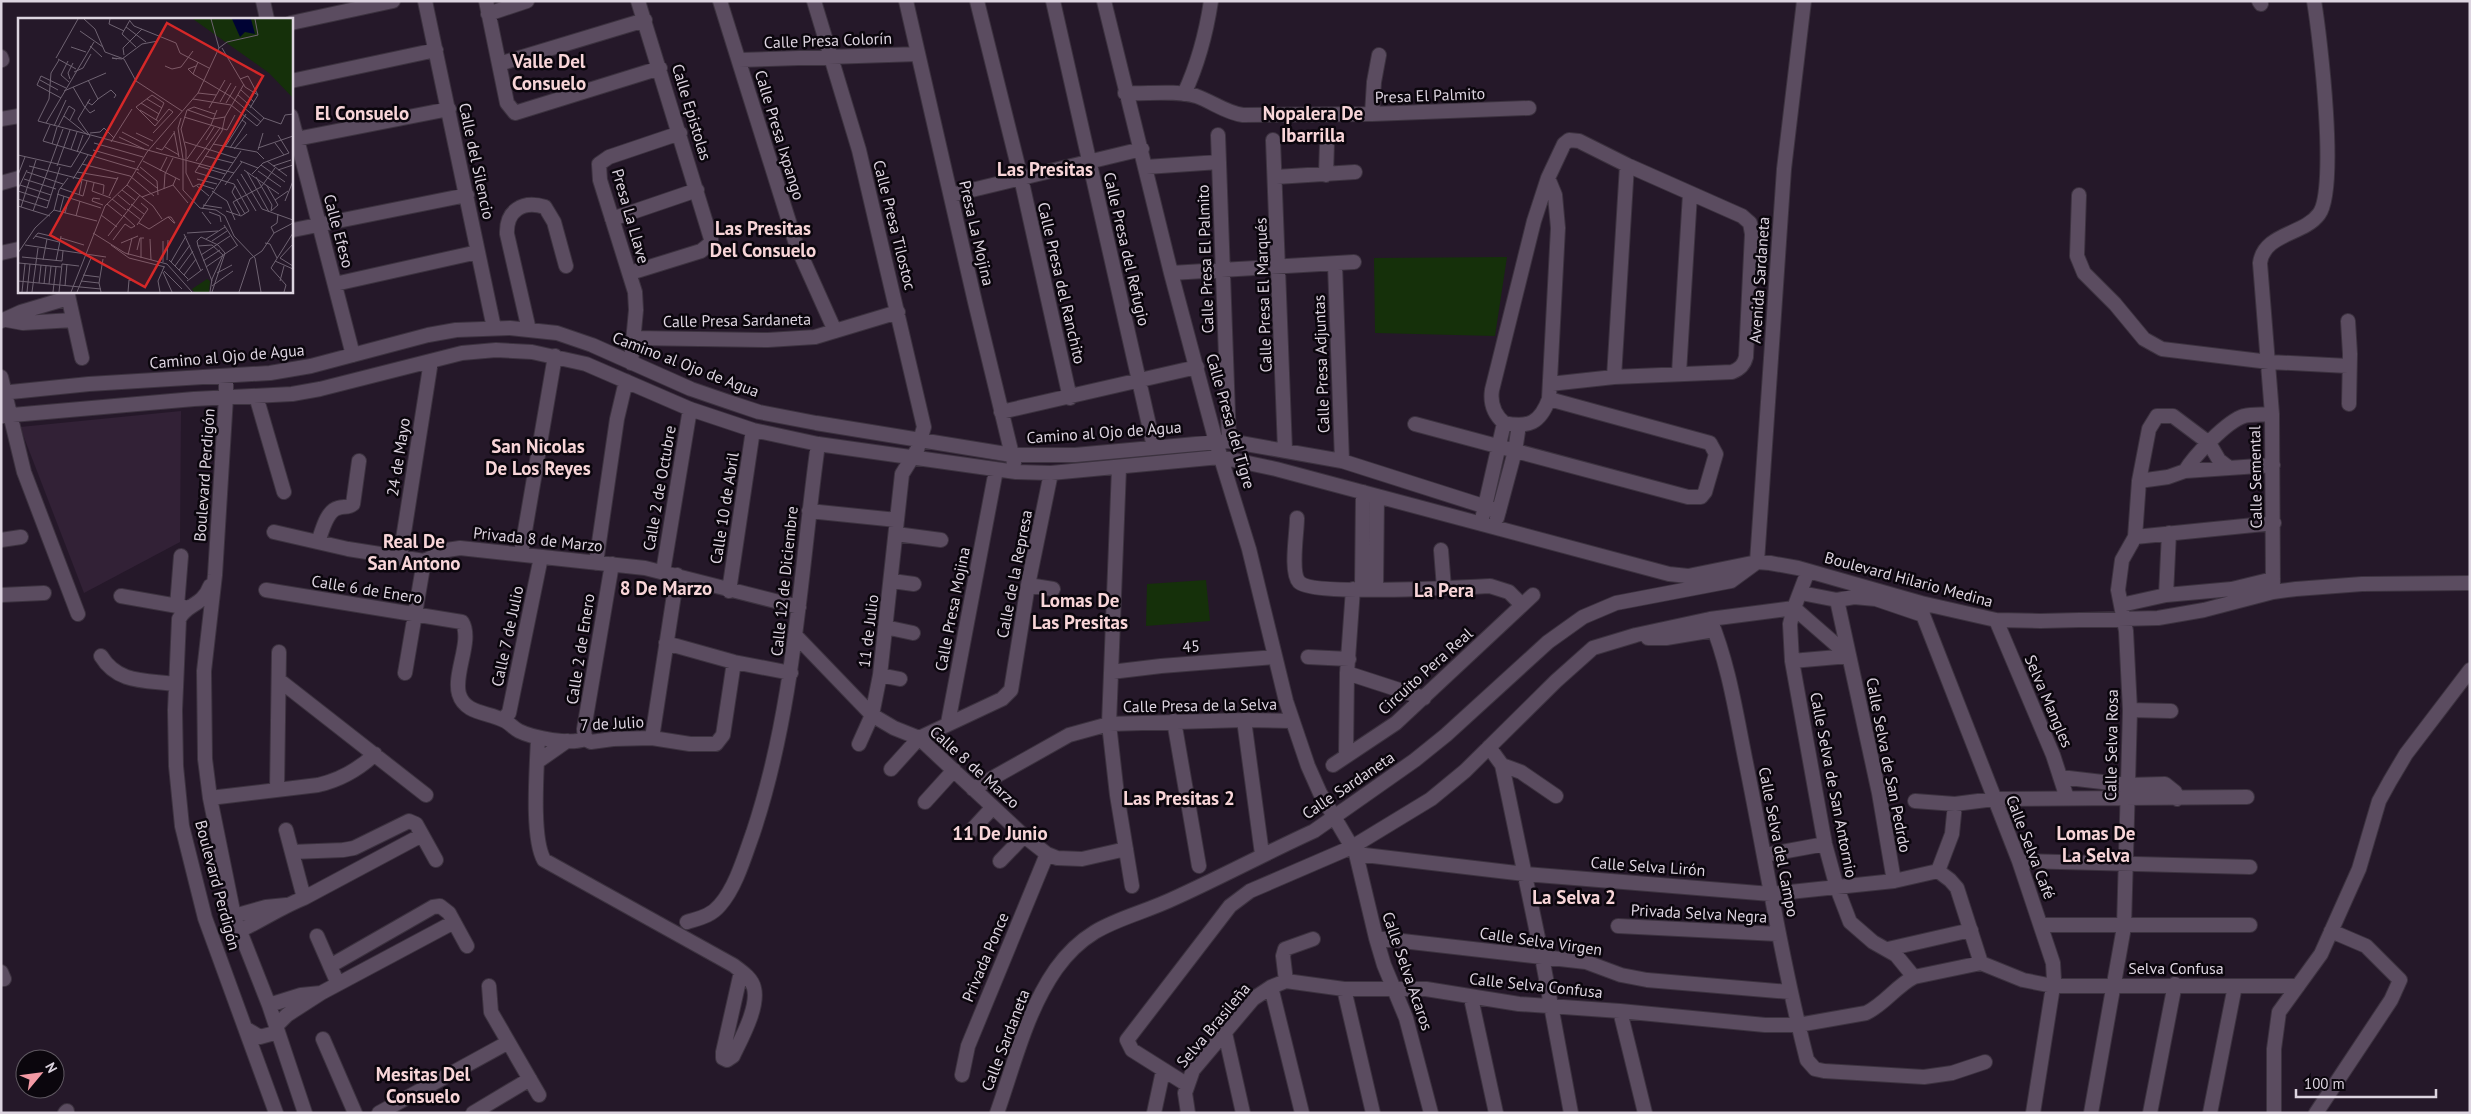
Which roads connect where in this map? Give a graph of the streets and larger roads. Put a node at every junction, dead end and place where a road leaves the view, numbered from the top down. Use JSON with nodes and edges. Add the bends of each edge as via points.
{"nodes":[{"id":1,"x":263,"y":1,"type":"edge"},
{"id":2,"x":393,"y":1,"type":"edge"},
{"id":3,"x":425,"y":1,"type":"edge"},
{"id":4,"x":527,"y":1,"type":"edge"},
{"id":5,"x":638,"y":1,"type":"edge"},
{"id":6,"x":720,"y":1,"type":"edge"},
{"id":7,"x":814,"y":1,"type":"edge"},
{"id":8,"x":906,"y":1,"type":"edge"},
{"id":9,"x":977,"y":1,"type":"edge"},
{"id":10,"x":1052,"y":1,"type":"edge"},
{"id":11,"x":1104,"y":1,"type":"edge"},
{"id":12,"x":1211,"y":1,"type":"edge"},
{"id":13,"x":1804,"y":1,"type":"edge"},
{"id":14,"x":2314,"y":1,"type":"edge"},
{"id":15,"x":487,"y":8,"type":"edge"},
{"id":16,"x":267,"y":18,"type":"edge"},
{"id":17,"x":645,"y":20,"type":"junction"},
{"id":18,"x":292,"y":23,"type":"edge"},
{"id":19,"x":436,"y":50,"type":"junction"},
{"id":20,"x":918,"y":54,"type":"junction"},
{"id":21,"x":1379,"y":55,"type":"dead end"},
{"id":22,"x":832,"y":57,"type":"junction"},
{"id":23,"x":739,"y":60,"type":"junction"},
{"id":24,"x":499,"y":64,"type":"junction"},
{"id":25,"x":660,"y":68,"type":"junction"},
{"id":26,"x":292,"y":81,"type":"edge"},
{"id":27,"x":1125,"y":93,"type":"junction"},
{"id":28,"x":1184,"y":94,"type":"junction"},
{"id":29,"x":1529,"y":108,"type":"dead end"},
{"id":30,"x":449,"y":109,"type":"junction"},
{"id":31,"x":1372,"y":114,"type":"junction"},
{"id":32,"x":18,"y":116,"type":"edge"},
{"id":33,"x":1,"y":120,"type":"edge"},
{"id":34,"x":292,"y":124,"type":"edge"},
{"id":35,"x":680,"y":133,"type":"junction"},
{"id":36,"x":1218,"y":134,"type":"dead end"},
{"id":37,"x":294,"y":139,"type":"edge"},
{"id":38,"x":1273,"y":140,"type":"dead end"},
{"id":39,"x":1327,"y":142,"type":"dead end"},
{"id":40,"x":1142,"y":149,"type":"junction"},
{"id":41,"x":1088,"y":162,"type":"junction"},
{"id":42,"x":1219,"y":162,"type":"junction"},
{"id":43,"x":1627,"y":165,"type":"junction"},
{"id":44,"x":1146,"y":166,"type":"junction"},
{"id":45,"x":1355,"y":172,"type":"dead end"},
{"id":46,"x":1326,"y":175,"type":"junction"},
{"id":47,"x":1276,"y":177,"type":"junction"},
{"id":48,"x":18,"y":178,"type":"edge"},
{"id":49,"x":1021,"y":178,"type":"junction"},
{"id":50,"x":1548,"y":178,"type":"junction"},
{"id":51,"x":1,"y":183,"type":"edge"},
{"id":52,"x":697,"y":190,"type":"junction"},
{"id":53,"x":1690,"y":194,"type":"junction"},
{"id":54,"x":467,"y":195,"type":"junction"},
{"id":55,"x":950,"y":195,"type":"junction"},
{"id":56,"x":2079,"y":195,"type":"dead end"},
{"id":57,"x":612,"y":218,"type":"junction"},
{"id":58,"x":319,"y":225,"type":"junction"},
{"id":59,"x":294,"y":230,"type":"dead end"},
{"id":60,"x":18,"y":248,"type":"edge"},
{"id":61,"x":478,"y":252,"type":"junction"},
{"id":62,"x":1,"y":253,"type":"edge"},
{"id":63,"x":1354,"y":262,"type":"dead end"},
{"id":64,"x":1335,"y":265,"type":"junction"},
{"id":65,"x":566,"y":266,"type":"dead end"},
{"id":66,"x":1279,"y":268,"type":"junction"},
{"id":67,"x":1224,"y":272,"type":"junction"},
{"id":68,"x":630,"y":273,"type":"junction"},
{"id":69,"x":1171,"y":273,"type":"junction"},
{"id":70,"x":335,"y":284,"type":"junction"},
{"id":71,"x":68,"y":295,"type":"edge"},
{"id":72,"x":898,"y":312,"type":"junction"},
{"id":73,"x":4,"y":320,"type":"edge"},
{"id":74,"x":73,"y":320,"type":"junction"},
{"id":75,"x":2348,"y":321,"type":"dead end"},
{"id":76,"x":494,"y":328,"type":"junction"},
{"id":77,"x":529,"y":330,"type":"junction"},
{"id":78,"x":835,"y":331,"type":"junction"},
{"id":79,"x":634,"y":338,"type":"junction"},
{"id":80,"x":353,"y":355,"type":"junction"},
{"id":81,"x":555,"y":356,"type":"junction"},
{"id":82,"x":82,"y":358,"type":"dead end"},
{"id":83,"x":431,"y":361,"type":"junction"},
{"id":84,"x":2269,"y":362,"type":"junction"},
{"id":85,"x":631,"y":363,"type":"junction"},
{"id":86,"x":2348,"y":366,"type":"junction"},
{"id":87,"x":1197,"y":367,"type":"junction"},
{"id":88,"x":1680,"y":373,"type":"junction"},
{"id":89,"x":1,"y":377,"type":"edge"},
{"id":90,"x":226,"y":377,"type":"junction"},
{"id":91,"x":1614,"y":377,"type":"junction"},
{"id":92,"x":1139,"y":380,"type":"junction"},
{"id":93,"x":626,"y":381,"type":"junction"},
{"id":94,"x":1550,"y":384,"type":"junction"},
{"id":95,"x":4,"y":393,"type":"edge"},
{"id":96,"x":256,"y":396,"type":"junction"},
{"id":97,"x":226,"y":397,"type":"junction"},
{"id":98,"x":1070,"y":398,"type":"junction"},
{"id":99,"x":1549,"y":398,"type":"junction"},
{"id":100,"x":2349,"y":404,"type":"dead end"},
{"id":101,"x":690,"y":409,"type":"junction"},
{"id":102,"x":1001,"y":412,"type":"junction"},
{"id":103,"x":2272,"y":414,"type":"junction"},
{"id":104,"x":5,"y":416,"type":"edge"},
{"id":105,"x":1504,"y":423,"type":"junction"},
{"id":106,"x":1415,"y":424,"type":"dead end"},
{"id":107,"x":1519,"y":426,"type":"junction"},
{"id":108,"x":754,"y":430,"type":"junction"},
{"id":109,"x":920,"y":441,"type":"junction"},
{"id":110,"x":1222,"y":442,"type":"junction"},
{"id":111,"x":2209,"y":443,"type":"junction"},
{"id":112,"x":818,"y":444,"type":"junction"},
{"id":113,"x":1154,"y":446,"type":"junction"},
{"id":114,"x":1499,"y":447,"type":"junction"},
{"id":115,"x":1285,"y":450,"type":"junction"},
{"id":116,"x":1515,"y":451,"type":"junction"},
{"id":117,"x":1012,"y":455,"type":"junction"},
{"id":118,"x":1220,"y":457,"type":"junction"},
{"id":119,"x":912,"y":458,"type":"junction"},
{"id":120,"x":359,"y":461,"type":"dead end"},
{"id":121,"x":1342,"y":461,"type":"junction"},
{"id":122,"x":2273,"y":465,"type":"junction"},
{"id":123,"x":2228,"y":467,"type":"junction"},
{"id":124,"x":1119,"y":468,"type":"junction"},
{"id":125,"x":996,"y":470,"type":"junction"},
{"id":126,"x":2185,"y":471,"type":"junction"},
{"id":127,"x":1016,"y":472,"type":"junction"},
{"id":128,"x":1051,"y":473,"type":"junction"},
{"id":129,"x":2145,"y":480,"type":"junction"},
{"id":130,"x":284,"y":492,"type":"dead end"},
{"id":131,"x":1363,"y":492,"type":"junction"},
{"id":132,"x":1377,"y":496,"type":"junction"},
{"id":133,"x":1492,"y":509,"type":"junction"},
{"id":134,"x":809,"y":511,"type":"junction"},
{"id":135,"x":1297,"y":518,"type":"dead end"},
{"id":136,"x":2274,"y":523,"type":"junction"},
{"id":137,"x":1487,"y":526,"type":"junction"},
{"id":138,"x":896,"y":527,"type":"junction"},
{"id":139,"x":274,"y":532,"type":"dead end"},
{"id":140,"x":2169,"y":533,"type":"junction"},
{"id":141,"x":22,"y":537,"type":"dead end"},
{"id":142,"x":2135,"y":537,"type":"junction"},
{"id":143,"x":1,"y":540,"type":"edge"},
{"id":144,"x":941,"y":540,"type":"dead end"},
{"id":145,"x":318,"y":542,"type":"junction"},
{"id":146,"x":1441,"y":550,"type":"dead end"},
{"id":147,"x":521,"y":554,"type":"junction"},
{"id":148,"x":181,"y":556,"type":"dead end"},
{"id":149,"x":541,"y":557,"type":"junction"},
{"id":150,"x":400,"y":558,"type":"junction"},
{"id":151,"x":424,"y":561,"type":"junction"},
{"id":152,"x":596,"y":563,"type":"junction"},
{"id":153,"x":1764,"y":563,"type":"junction"},
{"id":154,"x":612,"y":564,"type":"junction"},
{"id":155,"x":1808,"y":571,"type":"junction"},
{"id":156,"x":663,"y":572,"type":"junction"},
{"id":157,"x":215,"y":575,"type":"junction"},
{"id":158,"x":677,"y":575,"type":"junction"},
{"id":159,"x":892,"y":581,"type":"junction"},
{"id":160,"x":2470,"y":582,"type":"edge"},
{"id":161,"x":914,"y":584,"type":"dead end"},
{"id":162,"x":1028,"y":585,"type":"junction"},
{"id":163,"x":2273,"y":585,"type":"junction"},
{"id":164,"x":1444,"y":588,"type":"junction"},
{"id":165,"x":1053,"y":589,"type":"dead end"},
{"id":166,"x":1364,"y":589,"type":"junction"},
{"id":167,"x":266,"y":590,"type":"dead end"},
{"id":168,"x":729,"y":591,"type":"junction"},
{"id":169,"x":44,"y":593,"type":"dead end"},
{"id":170,"x":1801,"y":593,"type":"junction"},
{"id":171,"x":1,"y":595,"type":"edge"},
{"id":172,"x":1533,"y":595,"type":"dead end"},
{"id":173,"x":2166,"y":595,"type":"junction"},
{"id":174,"x":121,"y":596,"type":"dead end"},
{"id":175,"x":1837,"y":600,"type":"junction"},
{"id":176,"x":1522,"y":606,"type":"junction"},
{"id":177,"x":183,"y":607,"type":"junction"},
{"id":178,"x":798,"y":607,"type":"junction"},
{"id":179,"x":1794,"y":608,"type":"junction"},
{"id":180,"x":1922,"y":609,"type":"junction"},
{"id":181,"x":2122,"y":611,"type":"junction"},
{"id":182,"x":78,"y":614,"type":"dead end"},
{"id":183,"x":416,"y":615,"type":"junction"},
{"id":184,"x":1996,"y":620,"type":"junction"},
{"id":185,"x":462,"y":622,"type":"joint"},
{"id":186,"x":1712,"y":625,"type":"junction"},
{"id":187,"x":885,"y":627,"type":"junction"},
{"id":188,"x":913,"y":633,"type":"dead end"},
{"id":189,"x":796,"y":636,"type":"junction"},
{"id":190,"x":666,"y":643,"type":"junction"},
{"id":191,"x":279,"y":652,"type":"dead end"},
{"id":192,"x":101,"y":656,"type":"dead end"},
{"id":193,"x":1849,"y":656,"type":"junction"},
{"id":194,"x":1274,"y":657,"type":"junction"},
{"id":195,"x":1308,"y":658,"type":"dead end"},
{"id":196,"x":1349,"y":659,"type":"junction"},
{"id":197,"x":1792,"y":661,"type":"junction"},
{"id":198,"x":734,"y":662,"type":"junction"},
{"id":199,"x":2470,"y":670,"type":"edge"},
{"id":200,"x":1111,"y":672,"type":"junction"},
{"id":201,"x":405,"y":673,"type":"dead end"},
{"id":202,"x":791,"y":673,"type":"junction"},
{"id":203,"x":1347,"y":673,"type":"junction"},
{"id":204,"x":880,"y":675,"type":"junction"},
{"id":205,"x":900,"y":679,"type":"dead end"},
{"id":206,"x":279,"y":680,"type":"junction"},
{"id":207,"x":175,"y":684,"type":"junction"},
{"id":208,"x":1424,"y":698,"type":"junction"},
{"id":209,"x":2130,"y":710,"type":"junction"},
{"id":210,"x":2171,"y":711,"type":"dead end"},
{"id":211,"x":872,"y":715,"type":"junction"},
{"id":212,"x":503,"y":719,"type":"junction"},
{"id":213,"x":1244,"y":720,"type":"junction"},
{"id":214,"x":1174,"y":721,"type":"junction"},
{"id":215,"x":1292,"y":721,"type":"junction"},
{"id":216,"x":948,"y":723,"type":"junction"},
{"id":217,"x":1109,"y":724,"type":"junction"},
{"id":218,"x":538,"y":738,"type":"junction"},
{"id":219,"x":652,"y":738,"type":"junction"},
{"id":220,"x":919,"y":738,"type":"junction"},
{"id":221,"x":585,"y":739,"type":"junction"},
{"id":222,"x":566,"y":741,"type":"junction"},
{"id":223,"x":859,"y":744,"type":"dead end"},
{"id":224,"x":1489,"y":748,"type":"junction"},
{"id":225,"x":375,"y":754,"type":"junction"},
{"id":226,"x":1346,"y":755,"type":"junction"},
{"id":227,"x":538,"y":762,"type":"junction"},
{"id":228,"x":1333,"y":766,"type":"dead end"},
{"id":229,"x":1502,"y":766,"type":"junction"},
{"id":230,"x":891,"y":769,"type":"dead end"},
{"id":231,"x":954,"y":770,"type":"junction"},
{"id":232,"x":2060,"y":777,"type":"junction"},
{"id":233,"x":2128,"y":785,"type":"junction"},
{"id":234,"x":974,"y":789,"type":"junction"},
{"id":235,"x":277,"y":790,"type":"junction"},
{"id":236,"x":426,"y":795,"type":"dead end"},
{"id":237,"x":1556,"y":796,"type":"dead end"},
{"id":238,"x":2247,"y":797,"type":"dead end"},
{"id":239,"x":210,"y":798,"type":"junction"},
{"id":240,"x":2067,"y":798,"type":"junction"},
{"id":241,"x":1994,"y":799,"type":"junction"},
{"id":242,"x":2177,"y":799,"type":"junction"},
{"id":243,"x":2128,"y":800,"type":"junction"},
{"id":244,"x":1915,"y":801,"type":"dead end"},
{"id":245,"x":925,"y":802,"type":"dead end"},
{"id":246,"x":1955,"y":804,"type":"junction"},
{"id":247,"x":993,"y":806,"type":"junction"},
{"id":248,"x":1337,"y":823,"type":"junction"},
{"id":249,"x":286,"y":830,"type":"dead end"},
{"id":250,"x":971,"y":832,"type":"dead end"},
{"id":251,"x":422,"y":835,"type":"junction"},
{"id":252,"x":1024,"y":836,"type":"junction"},
{"id":253,"x":1825,"y":844,"type":"junction"},
{"id":254,"x":1352,"y":847,"type":"junction"},
{"id":255,"x":1126,"y":849,"type":"junction"},
{"id":256,"x":292,"y":852,"type":"junction"},
{"id":257,"x":1047,"y":854,"type":"junction"},
{"id":258,"x":1262,"y":854,"type":"junction"},
{"id":259,"x":1765,"y":855,"type":"junction"},
{"id":260,"x":436,"y":860,"type":"dead end"},
{"id":261,"x":1000,"y":861,"type":"dead end"},
{"id":262,"x":2019,"y":861,"type":"junction"},
{"id":263,"x":1199,"y":866,"type":"dead end"},
{"id":264,"x":2125,"y":866,"type":"junction"},
{"id":265,"x":2250,"y":867,"type":"dead end"},
{"id":266,"x":1938,"y":871,"type":"junction"},
{"id":267,"x":1525,"y":874,"type":"junction"},
{"id":268,"x":1894,"y":881,"type":"junction"},
{"id":269,"x":1132,"y":886,"type":"dead end"},
{"id":270,"x":1837,"y":888,"type":"junction"},
{"id":271,"x":1771,"y":894,"type":"junction"},
{"id":272,"x":304,"y":898,"type":"junction"},
{"id":273,"x":287,"y":905,"type":"junction"},
{"id":274,"x":234,"y":916,"type":"junction"},
{"id":275,"x":454,"y":922,"type":"junction"},
{"id":276,"x":687,"y":922,"type":"dead end"},
{"id":277,"x":2041,"y":925,"type":"junction"},
{"id":278,"x":2250,"y":925,"type":"dead end"},
{"id":279,"x":1618,"y":926,"type":"dead end"},
{"id":280,"x":2124,"y":927,"type":"junction"},
{"id":281,"x":239,"y":930,"type":"junction"},
{"id":282,"x":1971,"y":930,"type":"junction"},
{"id":283,"x":2331,"y":931,"type":"junction"},
{"id":284,"x":1778,"y":934,"type":"junction"},
{"id":285,"x":317,"y":936,"type":"dead end"},
{"id":286,"x":1376,"y":938,"type":"junction"},
{"id":287,"x":1313,"y":939,"type":"dead end"},
{"id":288,"x":467,"y":946,"type":"dead end"},
{"id":289,"x":1888,"y":949,"type":"junction"},
{"id":290,"x":1542,"y":957,"type":"junction"},
{"id":291,"x":1981,"y":963,"type":"junction"},
{"id":292,"x":330,"y":966,"type":"junction"},
{"id":293,"x":741,"y":972,"type":"junction"},
{"id":294,"x":1914,"y":977,"type":"junction"},
{"id":295,"x":1286,"y":981,"type":"junction"},
{"id":296,"x":338,"y":984,"type":"junction"},
{"id":297,"x":2174,"y":984,"type":"junction"},
{"id":298,"x":489,"y":986,"type":"dead end"},
{"id":299,"x":2053,"y":986,"type":"junction"},
{"id":300,"x":2115,"y":986,"type":"junction"},
{"id":301,"x":2235,"y":986,"type":"junction"},
{"id":302,"x":2298,"y":986,"type":"junction"},
{"id":303,"x":1271,"y":987,"type":"junction"},
{"id":304,"x":1344,"y":989,"type":"junction"},
{"id":305,"x":1394,"y":989,"type":"junction"},
{"id":306,"x":1790,"y":992,"type":"junction"},
{"id":307,"x":321,"y":993,"type":"junction"},
{"id":308,"x":1471,"y":998,"type":"junction"},
{"id":309,"x":269,"y":1005,"type":"junction"},
{"id":310,"x":1550,"y":1007,"type":"junction"},
{"id":311,"x":1620,"y":1011,"type":"junction"},
{"id":312,"x":1798,"y":1025,"type":"junction"},
{"id":313,"x":245,"y":1028,"type":"junction"},
{"id":314,"x":277,"y":1029,"type":"junction"},
{"id":315,"x":1225,"y":1033,"type":"junction"},
{"id":316,"x":323,"y":1039,"type":"dead end"},
{"id":317,"x":507,"y":1043,"type":"junction"},
{"id":318,"x":1985,"y":1062,"type":"dead end"},
{"id":319,"x":1163,"y":1071,"type":"junction"},
{"id":320,"x":962,"y":1075,"type":"dead end"},
{"id":321,"x":530,"y":1079,"type":"junction"},
{"id":322,"x":1186,"y":1084,"type":"junction"},
{"id":323,"x":539,"y":1095,"type":"dead end"},
{"id":324,"x":276,"y":1113,"type":"edge"},
{"id":325,"x":305,"y":1113,"type":"edge"},
{"id":326,"x":355,"y":1113,"type":"edge"},
{"id":327,"x":379,"y":1113,"type":"edge"},
{"id":328,"x":473,"y":1113,"type":"edge"},
{"id":329,"x":997,"y":1113,"type":"edge"},
{"id":330,"x":1154,"y":1113,"type":"edge"},
{"id":331,"x":1188,"y":1113,"type":"edge"},
{"id":332,"x":1243,"y":1113,"type":"edge"},
{"id":333,"x":1302,"y":1113,"type":"edge"},
{"id":334,"x":1373,"y":1113,"type":"edge"},
{"id":335,"x":1431,"y":1113,"type":"edge"},
{"id":336,"x":1496,"y":1113,"type":"edge"},
{"id":337,"x":1571,"y":1113,"type":"edge"},
{"id":338,"x":1645,"y":1113,"type":"edge"},
{"id":339,"x":2032,"y":1113,"type":"edge"},
{"id":340,"x":2091,"y":1113,"type":"edge"},
{"id":341,"x":2150,"y":1113,"type":"edge"},
{"id":342,"x":2210,"y":1113,"type":"edge"},
{"id":343,"x":2274,"y":1113,"type":"edge"},
{"id":344,"x":2316,"y":1113,"type":"edge"}],
"edges":[{"from":1,"to":16,"type":"street"},
{"from":2,"to":18,"type":"street"},
{"from":3,"to":19,"type":"street","name":"Calle del Silencio"},
{"from":4,"to":15,"type":"street"},
{"from":5,"to":17,"type":"street","name":"Calle Epistolas"},
{"from":6,"to":23,"type":"street","name":"Calle Presa Ixpango"},
{"from":7,"to":22,"type":"street","name":"Calle Presa Tilostoc"},
{"from":8,"to":20,"type":"street","name":"Presa La Mojina"},
{"from":9,"to":49,"type":"street","name":"Calle Presa del Ranchito"},
{"from":10,"to":41,"type":"street","name":"Calle Presa del Refugio"},
{"from":11,"to":27,"type":"street","name":"Calle Presa del Tigre"},
{"from":12,"to":28,"type":"street","via":[[1206,36]]},
{"from":13,"to":153,"type":"street","name":"Avenida Sardaneta","via":[[1784,169]]},
{"from":14,"to":84,"type":"street","name":"Calle Semental","via":[[2326,112],[2325,195],[2319,215],[2278,239],[2261,255],[2261,291]]},
{"from":15,"to":24,"type":"street"},
{"from":17,"to":24,"type":"street"},
{"from":17,"to":25,"type":"street","name":"Calle Epistolas"},
{"from":19,"to":26,"type":"street"},
{"from":19,"to":30,"type":"street","name":"Calle del Silencio"},
{"from":20,"to":22,"type":"street","name":"Calle Presa Colorín"},
{"from":20,"to":55,"type":"street","name":"Presa La Mojina"},
{"from":21,"to":31,"type":"street"},
{"from":22,"to":23,"type":"street","name":"Calle Presa Colorín"},
{"from":22,"to":72,"type":"street","name":"Calle Presa Tilostoc","via":[[859,150]]},
{"from":23,"to":78,"type":"street","name":"Calle Presa Ixpango","via":[[796,244]]},
{"from":24,"to":25,"type":"street","via":[[508,103],[515,112]]},
{"from":25,"to":35,"type":"street","name":"Calle Epistolas"},
{"from":27,"to":28,"type":"street","name":"Presa El Palmito"},
{"from":27,"to":40,"type":"street","name":"Calle Presa del Tigre"},
{"from":28,"to":31,"type":"street","name":"Presa El Palmito","via":[[1244,115]]},
{"from":29,"to":31,"type":"street","name":"Presa El Palmito"},
{"from":30,"to":37,"type":"street"},
{"from":30,"to":54,"type":"street","name":"Calle del Silencio"},
{"from":32,"to":33,"type":"street"},
{"from":34,"to":37,"type":"street","name":"Calle Efeso"},
{"from":35,"to":52,"type":"street","name":"Calle Epistolas"},
{"from":35,"to":57,"type":"street","name":"Presa La Llave","via":[[609,157],[599,164],[600,180]]},
{"from":36,"to":42,"type":"street","name":"Calle Presa El Palmito"},
{"from":37,"to":58,"type":"street","name":"Calle Efeso"},
{"from":38,"to":47,"type":"street","name":"Calle Presa El Marqués"},
{"from":39,"to":46,"type":"street"},
{"from":40,"to":41,"type":"street"},
{"from":40,"to":44,"type":"street","name":"Calle Presa del Tigre"},
{"from":41,"to":49,"type":"street"},
{"from":41,"to":92,"type":"street","name":"Calle Presa del Refugio"},
{"from":42,"to":44,"type":"street"},
{"from":42,"to":67,"type":"street","name":"Calle Presa El Palmito"},
{"from":43,"to":50,"type":"street","via":[[1573,139],[1560,149]]},
{"from":43,"to":53,"type":"street"},
{"from":43,"to":91,"type":"street"},
{"from":44,"to":69,"type":"street","name":"Calle Presa del Tigre"},
{"from":45,"to":46,"type":"street"},
{"from":46,"to":47,"type":"street"},
{"from":47,"to":66,"type":"street","name":"Calle Presa El Marqués"},
{"from":48,"to":51,"type":"street"},
{"from":49,"to":55,"type":"street"},
{"from":49,"to":98,"type":"street","name":"Calle Presa del Ranchito"},
{"from":50,"to":94,"type":"street","via":[[1555,195],[1558,228]]},
{"from":50,"to":105,"type":"street","via":[[1534,221],[1491,399],[1494,410]]},
{"from":52,"to":57,"type":"street"},
{"from":52,"to":68,"type":"street","name":"Calle Epistolas","via":[[711,243],[701,251]]},
{"from":53,"to":88,"type":"street"},
{"from":53,"to":88,"type":"street","via":[[1742,216],[1752,228],[1746,357],[1744,364],[1732,372]]},
{"from":54,"to":58,"type":"street"},
{"from":54,"to":61,"type":"street","name":"Calle del Silencio"},
{"from":55,"to":102,"type":"street","name":"Presa La Mojina"},
{"from":56,"to":84,"type":"street","via":[[2077,256],[2084,273],[2144,339],[2162,349]]},
{"from":57,"to":68,"type":"street","name":"Presa La Llave"},
{"from":58,"to":59,"type":"street"},
{"from":58,"to":70,"type":"street","name":"Calle Efeso"},
{"from":60,"to":62,"type":"street"},
{"from":61,"to":70,"type":"street"},
{"from":61,"to":76,"type":"street","name":"Calle del Silencio"},
{"from":63,"to":64,"type":"street"},
{"from":64,"to":66,"type":"street"},
{"from":64,"to":121,"type":"street","name":"Calle Presa Adjuntas"},
{"from":65,"to":77,"type":"street","via":[[554,222],[545,207],[521,207],[512,213],[507,219],[507,234]]},
{"from":66,"to":67,"type":"street"},
{"from":66,"to":115,"type":"street","name":"Calle Presa El Marqués"},
{"from":67,"to":69,"type":"street"},
{"from":67,"to":110,"type":"street","name":"Calle Presa El Palmito"},
{"from":68,"to":79,"type":"street","name":"Presa La Llave","via":[[635,292]]},
{"from":69,"to":87,"type":"street","name":"Calle Presa del Tigre"},
{"from":70,"to":80,"type":"street","name":"Calle Efeso"},
{"from":71,"to":73,"type":"street"},
{"from":71,"to":74,"type":"street"},
{"from":72,"to":78,"type":"street","name":"Calle Presa Sardaneta"},
{"from":72,"to":109,"type":"street","name":"Calle Presa Tilostoc","via":[[924,427]]},
{"from":73,"to":74,"type":"street","via":[[23,324]]},
{"from":74,"to":82,"type":"street"},
{"from":75,"to":86,"type":"street"},
{"from":76,"to":77,"type":"street","name":"Camino al Ojo de Agua"},
{"from":76,"to":80,"type":"street","name":"Camino al Ojo de Agua","via":[[456,330]]},
{"from":77,"to":85,"type":"street","name":"Camino al Ojo de Agua","via":[[557,333]]},
{"from":78,"to":79,"type":"street","name":"Calle Presa Sardaneta","via":[[798,339]]},
{"from":79,"to":85,"type":"street","name":"Presa La Llave"},
{"from":80,"to":90,"type":"street","name":"Camino al Ojo de Agua","via":[[311,366]]},
{"from":81,"to":83,"type":"street","via":[[496,350],[462,353]]},
{"from":81,"to":93,"type":"street","via":[[586,364]]},
{"from":81,"to":147,"type":"street"},
{"from":83,"to":96,"type":"street","via":[[320,389]]},
{"from":83,"to":150,"type":"street","name":"24 de Mayo"},
{"from":84,"to":86,"type":"street"},
{"from":84,"to":103,"type":"street","name":"Calle Semental"},
{"from":85,"to":109,"type":"street","name":"Camino al Ojo de Agua","via":[[759,412]]},
{"from":86,"to":100,"type":"street"},
{"from":87,"to":92,"type":"street"},
{"from":87,"to":110,"type":"street","name":"Calle Presa del Tigre"},
{"from":88,"to":91,"type":"street"},
{"from":89,"to":95,"type":"street"},
{"from":90,"to":95,"type":"street","name":"Camino al Ojo de Agua","via":[[89,384]]},
{"from":90,"to":97,"type":"street","name":"Boulevard Perdigón"},
{"from":91,"to":94,"type":"street"},
{"from":92,"to":98,"type":"street"},
{"from":92,"to":113,"type":"street","name":"Calle Presa del Refugio"},
{"from":93,"to":101,"type":"street"},
{"from":93,"to":152,"type":"street","via":[[617,419]]},
{"from":94,"to":99,"type":"street"},
{"from":95,"to":104,"type":"street"},
{"from":96,"to":97,"type":"street"},
{"from":96,"to":130,"type":"street"},
{"from":97,"to":104,"type":"street"},
{"from":97,"to":157,"type":"street","name":"Boulevard Perdigón"},
{"from":98,"to":102,"type":"street"},
{"from":99,"to":107,"type":"street","via":[[1545,409],[1532,423]]},
{"from":99,"to":116,"type":"street","via":[[1710,443],[1716,454],[1705,492],[1701,497],[1688,497]]},
{"from":101,"to":108,"type":"street"},
{"from":101,"to":156,"type":"street","name":"Calle 2 de Octubre"},
{"from":102,"to":117,"type":"street","name":"Presa La Mojina"},
{"from":103,"to":111,"type":"street","via":[[2241,418]]},
{"from":103,"to":122,"type":"street","name":"Calle Semental"},
{"from":104,"to":182,"type":"street"},
{"from":105,"to":107,"type":"street"},
{"from":105,"to":114,"type":"street"},
{"from":106,"to":114,"type":"street"},
{"from":107,"to":116,"type":"street"},
{"from":108,"to":112,"type":"street"},
{"from":108,"to":168,"type":"street","name":"Calle 10 de Abril"},
{"from":109,"to":117,"type":"street","name":"Camino al Ojo de Agua"},
{"from":109,"to":119,"type":"street","name":"Calle Presa Tilostoc"},
{"from":110,"to":113,"type":"street","name":"Camino al Ojo de Agua"},
{"from":110,"to":115,"type":"street","name":"Camino al Ojo de Agua"},
{"from":110,"to":118,"type":"street","name":"Calle Presa del Tigre"},
{"from":111,"to":123,"type":"street","via":[[2219,460]]},
{"from":111,"to":126,"type":"street"},
{"from":111,"to":129,"type":"street","name":"Calle Selva Rosa","via":[[2173,416],[2157,416],[2149,429]]},
{"from":112,"to":119,"type":"street"},
{"from":112,"to":134,"type":"street","name":"Calle 12 de Diciembre"},
{"from":113,"to":117,"type":"street","name":"Camino al Ojo de Agua","via":[[1075,455]]},
{"from":114,"to":116,"type":"street"},
{"from":114,"to":133,"type":"street"},
{"from":115,"to":121,"type":"street","name":"Camino al Ojo de Agua"},
{"from":116,"to":133,"type":"street"},
{"from":117,"to":127,"type":"street","name":"Presa La Mojina"},
{"from":118,"to":124,"type":"street"},
{"from":118,"to":131,"type":"street"},
{"from":118,"to":194,"type":"street","name":"Calle Presa del Tigre","via":[[1249,549]]},
{"from":119,"to":125,"type":"street"},
{"from":119,"to":138,"type":"street","name":"11 de Julio","via":[[902,474]]},
{"from":120,"to":145,"type":"street","via":[[353,504],[332,511]]},
{"from":121,"to":133,"type":"street","name":"Camino al Ojo de Agua"},
{"from":122,"to":123,"type":"street"},
{"from":122,"to":136,"type":"street","name":"Calle Semental"},
{"from":123,"to":126,"type":"street"},
{"from":124,"to":128,"type":"street"},
{"from":124,"to":200,"type":"street"},
{"from":125,"to":127,"type":"street"},
{"from":125,"to":216,"type":"street","name":"Calle Presa Mojina"},
{"from":126,"to":129,"type":"street"},
{"from":127,"to":128,"type":"street"},
{"from":128,"to":162,"type":"street","name":"Calle de la Represa"},
{"from":129,"to":142,"type":"street","name":"Calle Selva Rosa"},
{"from":131,"to":132,"type":"street"},
{"from":131,"to":166,"type":"street"},
{"from":132,"to":137,"type":"street"},
{"from":132,"to":166,"type":"street"},
{"from":133,"to":137,"type":"street"},
{"from":134,"to":138,"type":"street"},
{"from":134,"to":178,"type":"street","name":"Calle 12 de Diciembre"},
{"from":135,"to":166,"type":"street","via":[[1298,581],[1306,587]]},
{"from":136,"to":140,"type":"street"},
{"from":136,"to":163,"type":"street","name":"Calle Semental"},
{"from":137,"to":153,"type":"street","via":[[1669,574],[1688,576]]},
{"from":138,"to":144,"type":"street"},
{"from":138,"to":159,"type":"street","name":"11 de Julio"},
{"from":139,"to":145,"type":"street"},
{"from":140,"to":142,"type":"street"},
{"from":140,"to":173,"type":"street"},
{"from":141,"to":143,"type":"street"},
{"from":142,"to":181,"type":"street","name":"Calle Selva Rosa","via":[[2122,560],[2118,590]]},
{"from":145,"to":150,"type":"street"},
{"from":146,"to":164,"type":"street"},
{"from":147,"to":149,"type":"street","name":"Privada 8 de Marzo"},
{"from":147,"to":151,"type":"street","name":"Privada 8 de Marzo","via":[[460,548],[447,550]]},
{"from":148,"to":177,"type":"street"},
{"from":149,"to":152,"type":"street","name":"Privada 8 de Marzo"},
{"from":149,"to":212,"type":"street","name":"Calle 7 de Julio","via":[[509,713]]},
{"from":150,"to":151,"type":"street"},
{"from":151,"to":183,"type":"street"},
{"from":152,"to":154,"type":"street","name":"Privada 8 de Marzo"},
{"from":153,"to":155,"type":"street","name":"Boulevard Hilario Medina"},
{"from":153,"to":248,"type":"street","name":"Calle Sardaneta","via":[[1731,581],[1616,603],[1583,617],[1548,642],[1446,735]]},
{"from":154,"to":156,"type":"street","name":"Privada 8 de Marzo"},
{"from":154,"to":221,"type":"street","name":"Calle 2 de Enero","via":[[584,729]]},
{"from":155,"to":170,"type":"street","name":"Calle Selva de San Antornio"},
{"from":155,"to":180,"type":"street","name":"Boulevard Hilario Medina"},
{"from":156,"to":158,"type":"street","name":"Privada 8 de Marzo"},
{"from":157,"to":177,"type":"street","name":"Boulevard Perdigón","via":[[205,598]]},
{"from":157,"to":239,"type":"street","name":"Boulevard Perdigón","via":[[204,671],[205,759]]},
{"from":158,"to":168,"type":"street","name":"Privada 8 de Marzo"},
{"from":158,"to":190,"type":"street"},
{"from":159,"to":161,"type":"street"},
{"from":159,"to":187,"type":"street","name":"11 de Julio"},
{"from":160,"to":163,"type":"street","name":"Boulevard Hilario Medina"},
{"from":162,"to":165,"type":"street"},
{"from":162,"to":216,"type":"street","name":"Calle de la Represa","via":[[1008,695]]},
{"from":163,"to":173,"type":"street"},
{"from":163,"to":181,"type":"street","name":"Boulevard Hilario Medina","via":[[2204,610],[2158,618]]},
{"from":164,"to":166,"type":"street"},
{"from":164,"to":176,"type":"street","via":[[1500,588],[1509,592]]},
{"from":166,"to":196,"type":"street"},
{"from":167,"to":183,"type":"street","name":"Calle 6 de Enero"},
{"from":168,"to":178,"type":"street","name":"Privada 8 de Marzo"},
{"from":169,"to":171,"type":"street"},
{"from":170,"to":175,"type":"street"},
{"from":170,"to":179,"type":"street","name":"Calle Selva de San Antornio"},
{"from":172,"to":176,"type":"street","name":"Circuito Pera Real"},
{"from":173,"to":181,"type":"street"},
{"from":174,"to":177,"type":"street"},
{"from":175,"to":180,"type":"street","via":[[1854,596]]},
{"from":175,"to":193,"type":"street","name":"Calle Selva de San Pedrdo"},
{"from":176,"to":208,"type":"street","name":"Circuito Pera Real"},
{"from":177,"to":207,"type":"street","name":"Boulevard Perdigón","via":[[179,620]]},
{"from":178,"to":189,"type":"street","name":"Calle 12 de Diciembre"},
{"from":179,"to":186,"type":"street"},
{"from":179,"to":193,"type":"street"},
{"from":179,"to":197,"type":"street","name":"Calle Selva de San Antornio","via":[[1790,624]]},
{"from":180,"to":184,"type":"street","name":"Boulevard Hilario Medina"},
{"from":180,"to":241,"type":"street","name":"Calle Selva Café"},
{"from":181,"to":184,"type":"street","name":"Boulevard Hilario Medina","via":[[2040,621]]},
{"from":181,"to":209,"type":"street","name":"Calle Selva Rosa","via":[[2128,647]]},
{"from":183,"to":185,"type":"street","name":"Calle 6 de Enero"},
{"from":183,"to":201,"type":"street"},
{"from":184,"to":232,"type":"street","name":"Selva Mangles"},
{"from":185,"to":212,"type":"street","name":"7 de Julio","via":[[466,632],[459,694],[470,708]]},
{"from":186,"to":224,"type":"street","via":[[1636,634],[1593,648]]},
{"from":186,"to":259,"type":"street","name":"Calle Selva del Campo","via":[[1725,662]]},
{"from":187,"to":188,"type":"street"},
{"from":187,"to":204,"type":"street","name":"11 de Julio"},
{"from":189,"to":202,"type":"street","name":"Calle 12 de Diciembre"},
{"from":189,"to":211,"type":"street","name":"Calle 8 de Marzo"},
{"from":190,"to":198,"type":"street"},
{"from":190,"to":219,"type":"street"},
{"from":191,"to":206,"type":"street"},
{"from":192,"to":207,"type":"street","via":[[108,667],[120,675]]},
{"from":193,"to":197,"type":"street"},
{"from":193,"to":268,"type":"street","name":"Calle Selva de San Pedrdo","via":[[1879,793]]},
{"from":194,"to":200,"type":"street","name":"45"},
{"from":194,"to":215,"type":"street","name":"Calle Presa del Tigre"},
{"from":195,"to":196,"type":"street"},
{"from":196,"to":203,"type":"street"},
{"from":197,"to":253,"type":"street","name":"Calle Selva de San Antornio"},
{"from":198,"to":202,"type":"street"},
{"from":198,"to":219,"type":"street","name":"7 de Julio","via":[[723,735],[719,742],[712,745]]},
{"from":199,"to":283,"type":"street","via":[[2406,754],[2379,801],[2360,869]]},
{"from":200,"to":217,"type":"street"},
{"from":202,"to":276,"type":"street","name":"Calle 12 de Diciembre","via":[[768,782],[742,864],[721,904],[710,914]]},
{"from":203,"to":208,"type":"street"},
{"from":203,"to":226,"type":"street"},
{"from":204,"to":205,"type":"street"},
{"from":204,"to":211,"type":"street","name":"11 de Julio"},
{"from":206,"to":225,"type":"street"},
{"from":206,"to":235,"type":"street"},
{"from":207,"to":313,"type":"street","name":"Boulevard Perdigón","via":[[176,766],[182,826],[205,918]]},
{"from":208,"to":226,"type":"street","name":"Circuito Pera Real","via":[[1396,723]]},
{"from":209,"to":210,"type":"street"},
{"from":209,"to":233,"type":"street","name":"Calle Selva Rosa"},
{"from":211,"to":220,"type":"street","name":"Calle 8 de Marzo"},
{"from":211,"to":223,"type":"street","name":"11 de Julio"},
{"from":212,"to":218,"type":"street","name":"7 de Julio","via":[[516,730]]},
{"from":213,"to":214,"type":"street","name":"Calle Presa de la Selva"},
{"from":213,"to":215,"type":"street","name":"Calle Presa de la Selva"},
{"from":213,"to":258,"type":"street"},
{"from":214,"to":217,"type":"street","name":"Calle Presa de la Selva"},
{"from":214,"to":263,"type":"street"},
{"from":215,"to":248,"type":"street","name":"Calle Presa del Tigre","via":[[1308,766]]},
{"from":216,"to":220,"type":"street"},
{"from":217,"to":234,"type":"street","name":"Calle Presa de la Selva","via":[[1069,735]]},
{"from":217,"to":255,"type":"street"},
{"from":218,"to":222,"type":"street","name":"7 de Julio"},
{"from":218,"to":227,"type":"street"},
{"from":219,"to":221,"type":"street","name":"7 de Julio","via":[[592,742]]},
{"from":220,"to":230,"type":"street"},
{"from":220,"to":231,"type":"street","name":"Calle 8 de Marzo"},
{"from":221,"to":222,"type":"street","name":"7 de Julio","via":[[574,743]]},
{"from":222,"to":227,"type":"street"},
{"from":224,"to":229,"type":"street"},
{"from":224,"to":254,"type":"street","via":[[1431,799]]},
{"from":225,"to":235,"type":"street","via":[[335,781]]},
{"from":225,"to":236,"type":"street"},
{"from":226,"to":228,"type":"street","name":"Circuito Pera Real"},
{"from":227,"to":293,"type":"street","via":[[539,848],[544,860]]},
{"from":229,"to":237,"type":"street","via":[[1521,772]]},
{"from":229,"to":267,"type":"street"},
{"from":231,"to":234,"type":"street","name":"Calle 8 de Marzo"},
{"from":231,"to":245,"type":"street"},
{"from":232,"to":233,"type":"street"},
{"from":232,"to":240,"type":"street","name":"Selva Mangles"},
{"from":233,"to":242,"type":"street","via":[[2164,784],[2175,792]]},
{"from":233,"to":243,"type":"street","name":"Calle Selva Rosa"},
{"from":234,"to":247,"type":"street","name":"Calle 8 de Marzo"},
{"from":235,"to":239,"type":"street"},
{"from":238,"to":242,"type":"street"},
{"from":239,"to":274,"type":"street","name":"Boulevard Perdigón"},
{"from":240,"to":241,"type":"street"},
{"from":240,"to":243,"type":"street"},
{"from":241,"to":246,"type":"street"},
{"from":241,"to":262,"type":"street","name":"Calle Selva Café"},
{"from":242,"to":243,"type":"street"},
{"from":243,"to":264,"type":"street","name":"Calle Selva Rosa"},
{"from":244,"to":246,"type":"street"},
{"from":246,"to":266,"type":"street","via":[[1952,834]]},
{"from":247,"to":250,"type":"street"},
{"from":247,"to":252,"type":"street","name":"Calle 8 de Marzo"},
{"from":248,"to":254,"type":"street","name":"Calle Presa del Tigre"},
{"from":248,"to":258,"type":"street","name":"Calle Sardaneta"},
{"from":249,"to":256,"type":"street"},
{"from":251,"to":256,"type":"street","via":[[416,824],[409,821],[354,848]]},
{"from":251,"to":260,"type":"street"},
{"from":251,"to":272,"type":"street"},
{"from":252,"to":257,"type":"street","name":"Calle 8 de Marzo"},
{"from":252,"to":261,"type":"street"},
{"from":253,"to":259,"type":"street"},
{"from":253,"to":270,"type":"street","name":"Calle Selva de San Antornio"},
{"from":254,"to":267,"type":"street","name":"Calle Selva Lirón"},
{"from":254,"to":286,"type":"street","name":"Calle Selva Acaros"},
{"from":254,"to":319,"type":"street","name":"Selva Brasileña","via":[[1250,891],[1230,906],[1128,1036],[1127,1044],[1132,1050]]},
{"from":255,"to":257,"type":"street","name":"Calle 8 de Marzo","via":[[1082,859],[1057,858]]},
{"from":255,"to":269,"type":"street"},
{"from":256,"to":272,"type":"street"},
{"from":257,"to":320,"type":"street","name":"Privada Ponce","via":[[968,1046]]},
{"from":258,"to":329,"type":"street","name":"Calle Sardaneta","via":[[1178,897],[1111,922],[1084,938],[1056,968],[1032,1011]]},
{"from":259,"to":271,"type":"street","name":"Calle Selva del Campo"},
{"from":262,"to":264,"type":"street"},
{"from":262,"to":277,"type":"street","name":"Calle Selva Café"},
{"from":264,"to":265,"type":"street"},
{"from":264,"to":280,"type":"street","name":"Calle Selva Rosa"},
{"from":266,"to":268,"type":"street","name":"Calle Selva Lirón"},
{"from":266,"to":282,"type":"street","via":[[1957,888]]},
{"from":267,"to":271,"type":"street","name":"Calle Selva Lirón"},
{"from":267,"to":290,"type":"street"},
{"from":268,"to":270,"type":"street","name":"Calle Selva Lirón"},
{"from":270,"to":271,"type":"street","name":"Calle Selva Lirón"},
{"from":270,"to":289,"type":"street","name":"Calle Selva de San Antornio","via":[[1850,922],[1873,942]]},
{"from":271,"to":284,"type":"street","name":"Calle Selva del Campo"},
{"from":272,"to":273,"type":"street"},
{"from":273,"to":274,"type":"street"},
{"from":273,"to":281,"type":"street"},
{"from":274,"to":281,"type":"street","name":"Boulevard Perdigón"},
{"from":275,"to":288,"type":"street"},
{"from":275,"to":292,"type":"street","via":[[445,908],[433,907]]},
{"from":275,"to":296,"type":"street"},
{"from":277,"to":280,"type":"street"},
{"from":277,"to":299,"type":"street","name":"Calle Selva Café","via":[[2053,963]]},
{"from":278,"to":280,"type":"street"},
{"from":279,"to":284,"type":"street","name":"Privada Selva Negra"},
{"from":280,"to":300,"type":"street","name":"Calle Selva Rosa"},
{"from":281,"to":309,"type":"street","name":"Boulevard Perdigón"},
{"from":282,"to":289,"type":"street"},
{"from":282,"to":291,"type":"street"},
{"from":283,"to":302,"type":"street"},
{"from":283,"to":344,"type":"street","via":[[2366,946],[2400,980],[2386,1008]]},
{"from":284,"to":306,"type":"street","name":"Calle Selva del Campo"},
{"from":285,"to":292,"type":"street"},
{"from":286,"to":290,"type":"street","name":"Calle Selva Virgen"},
{"from":286,"to":305,"type":"street","name":"Calle Selva Acaros"},
{"from":287,"to":295,"type":"street","via":[[1289,947],[1283,956]]},
{"from":289,"to":294,"type":"street","name":"Calle Selva de San Antornio"},
{"from":290,"to":306,"type":"street","name":"Calle Selva Virgen","via":[[1586,962],[1634,978]]},
{"from":290,"to":310,"type":"street"},
{"from":291,"to":294,"type":"street"},
{"from":291,"to":299,"type":"street","via":[[2024,980]]},
{"from":292,"to":296,"type":"street"},
{"from":293,"to":293,"type":"street","via":[[722,1052],[722,1058],[727,1060],[733,1056],[755,1000],[754,988]]},
{"from":294,"to":312,"type":"street","name":"Calle Selva Confusa","via":[[1878,1008],[1866,1014]]},
{"from":295,"to":303,"type":"street","name":"Calle Selva Confusa"},
{"from":295,"to":304,"type":"street","name":"Calle Selva Confusa"},
{"from":296,"to":307,"type":"street"},
{"from":297,"to":300,"type":"street","name":"Selva Confusa"},
{"from":297,"to":301,"type":"street","name":"Selva Confusa"},
{"from":297,"to":341,"type":"street"},
{"from":298,"to":317,"type":"street","via":[[491,1012]]},
{"from":299,"to":300,"type":"street","name":"Selva Confusa"},
{"from":299,"to":339,"type":"street","name":"Calle Selva Café"},
{"from":300,"to":340,"type":"street","name":"Calle Selva Rosa"},
{"from":301,"to":302,"type":"street","name":"Selva Confusa"},
{"from":301,"to":342,"type":"street"},
{"from":302,"to":343,"type":"street","via":[[2279,1012]]},
{"from":303,"to":315,"type":"street","name":"Selva Brasileña","via":[[1253,999]]},
{"from":303,"to":333,"type":"street"},
{"from":304,"to":305,"type":"street","name":"Calle Selva Confusa"},
{"from":304,"to":334,"type":"street"},
{"from":305,"to":308,"type":"street","name":"Calle Selva Confusa","via":[[1426,989]]},
{"from":305,"to":335,"type":"street","name":"Calle Selva Acaros","via":[[1415,1046]]},
{"from":306,"to":312,"type":"street","name":"Calle Selva del Campo"},
{"from":307,"to":309,"type":"street","via":[[301,995]]},
{"from":307,"to":314,"type":"street","via":[[287,1015]]},
{"from":308,"to":310,"type":"street","name":"Calle Selva Confusa"},
{"from":308,"to":336,"type":"street"},
{"from":309,"to":314,"type":"street","name":"Boulevard Perdigón"},
{"from":310,"to":311,"type":"street","name":"Calle Selva Confusa"},
{"from":310,"to":337,"type":"street"},
{"from":311,"to":312,"type":"street","name":"Calle Selva Confusa","via":[[1765,1025]]},
{"from":311,"to":338,"type":"street"},
{"from":312,"to":318,"type":"street","name":"Calle Selva del Campo","via":[[1807,1060],[1815,1069],[1924,1077],[1952,1073]]},
{"from":313,"to":314,"type":"street","via":[[260,1037]]},
{"from":313,"to":324,"type":"street","name":"Boulevard Perdigón"},
{"from":314,"to":325,"type":"street","name":"Boulevard Perdigón"},
{"from":315,"to":322,"type":"street","name":"Selva Brasileña","via":[[1193,1070]]},
{"from":315,"to":332,"type":"street"},
{"from":316,"to":326,"type":"street"},
{"from":317,"to":321,"type":"street"},
{"from":317,"to":327,"type":"street"},
{"from":319,"to":322,"type":"street","name":"Selva Brasileña"},
{"from":319,"to":330,"type":"street"},
{"from":321,"to":323,"type":"street"},
{"from":321,"to":328,"type":"street"},
{"from":322,"to":331,"type":"street"}]}
